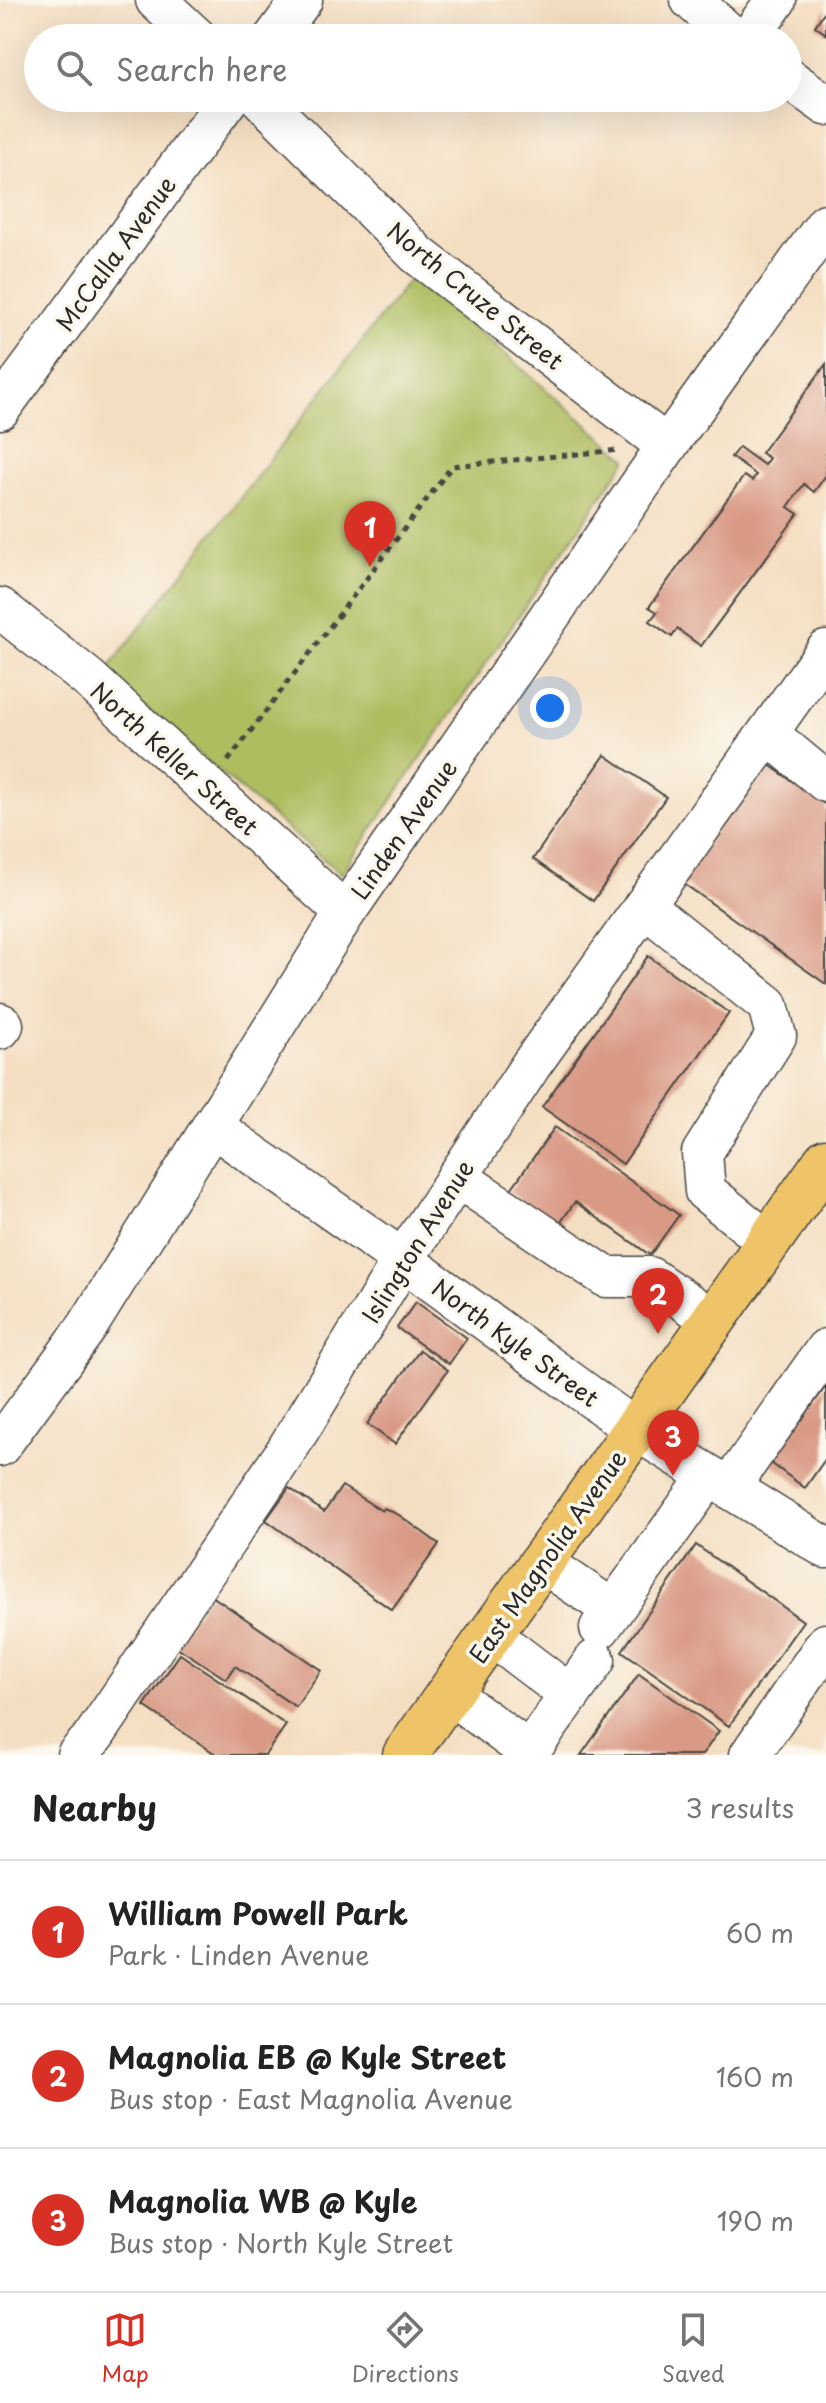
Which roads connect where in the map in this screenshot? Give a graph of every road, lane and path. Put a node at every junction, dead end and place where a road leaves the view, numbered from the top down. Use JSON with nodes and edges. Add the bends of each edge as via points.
{"nodes":[{"id":1,"x":156,"y":0,"type":"edge"},
{"id":2,"x":302,"y":0,"type":"edge"},
{"id":3,"x":691,"y":0,"type":"edge"},
{"id":4,"x":776,"y":0,"type":"edge"},
{"id":5,"x":182,"y":24,"type":"edge"},
{"id":6,"x":284,"y":24,"type":"edge"},
{"id":7,"x":718,"y":24,"type":"edge"},
{"id":8,"x":759,"y":24,"type":"edge"},
{"id":9,"x":802,"y":88,"type":"edge"},
{"id":10,"x":826,"y":105,"type":"edge"},
{"id":11,"x":219,"y":112,"type":"edge"},
{"id":12,"x":274,"y":112,"type":"edge"},
{"id":13,"x":826,"y":224,"type":"edge"},
{"id":14,"x":0,"y":409,"type":"edge"},
{"id":15,"x":667,"y":446,"type":"junction"},
{"id":16,"x":0,"y":608,"type":"edge"},
{"id":17,"x":826,"y":651,"type":"edge"},
{"id":18,"x":768,"y":734,"type":"junction"},
{"id":19,"x":228,"y":761,"type":"dead end"},
{"id":20,"x":826,"y":782,"type":"edge"},
{"id":21,"x":644,"y":906,"type":"junction"},
{"id":22,"x":345,"y":913,"type":"junction"},
{"id":23,"x":212,"y":1126,"type":"junction"},
{"id":24,"x":826,"y":1161,"type":"edge"},
{"id":25,"x":457,"y":1177,"type":"junction"},
{"id":26,"x":767,"y":1241,"type":"junction"},
{"id":27,"x":403,"y":1260,"type":"junction"},
{"id":28,"x":712,"y":1319,"type":"junction"},
{"id":29,"x":826,"y":1349,"type":"edge"},
{"id":30,"x":636,"y":1430,"type":"junction"},
{"id":31,"x":0,"y":1446,"type":"edge"},
{"id":32,"x":719,"y":1482,"type":"junction"},
{"id":33,"x":826,"y":1547,"type":"edge"},
{"id":34,"x":542,"y":1562,"type":"junction"},
{"id":35,"x":603,"y":1633,"type":"junction"},
{"id":36,"x":491,"y":1635,"type":"junction"},
{"id":37,"x":826,"y":1644,"type":"edge"},
{"id":38,"x":449,"y":1693,"type":"junction"},
{"id":39,"x":570,"y":1695,"type":"junction"},
{"id":40,"x":528,"y":1753,"type":"edge"},
{"id":41,"x":77,"y":1755,"type":"edge"},
{"id":42,"x":405,"y":1755,"type":"edge"},
{"id":43,"x":750,"y":1755,"type":"edge"}],
"edges":[{"from":1,"to":5,"type":"street"},
{"from":2,"to":6,"type":"street"},
{"from":3,"to":7,"type":"street"},
{"from":4,"to":8,"type":"street"},
{"from":9,"to":10,"type":"street"},
{"from":11,"to":14,"type":"street","name":"McCalla Avenue"},
{"from":12,"to":15,"type":"street","name":"North Cruze Street","via":[[418,255]]},
{"from":13,"to":15,"type":"street","name":"Linden Avenue"},
{"from":15,"to":19,"type":"path","via":[[452,466]]},
{"from":15,"to":22,"type":"street","name":"Linden Avenue"},
{"from":16,"to":22,"type":"street","name":"North Keller Street","via":[[89,679]]},
{"from":17,"to":18,"type":"street","name":"Islington Avenue"},
{"from":18,"to":20,"type":"street"},
{"from":18,"to":21,"type":"street","name":"Islington Avenue"},
{"from":21,"to":25,"type":"street","name":"Islington Avenue"},
{"from":21,"to":26,"type":"street","via":[[768,1005],[776,1036],[702,1153],[705,1191]]},
{"from":22,"to":23,"type":"street","name":"Linden Avenue"},
{"from":23,"to":27,"type":"street","name":"North Kyle Street"},
{"from":23,"to":31,"type":"street","name":"Linden Avenue","via":[[87,1327]]},
{"from":24,"to":26,"type":"main road","name":"East Magnolia Avenue"},
{"from":25,"to":27,"type":"street","name":"Islington Avenue"},
{"from":25,"to":28,"type":"street","via":[[606,1277],[649,1277]]},
{"from":26,"to":28,"type":"main road","name":"East Magnolia Avenue"},
{"from":27,"to":30,"type":"street","name":"North Kyle Street"},
{"from":27,"to":41,"type":"street","name":"Islington Avenue","via":[[283,1456]]},
{"from":28,"to":30,"type":"main road","name":"East Magnolia Avenue"},
{"from":29,"to":32,"type":"street"},
{"from":30,"to":32,"type":"street","name":"North Kyle Street"},
{"from":30,"to":34,"type":"main road","name":"East Magnolia Avenue"},
{"from":32,"to":33,"type":"street","name":"North Kyle Street"},
{"from":32,"to":35,"type":"street"},
{"from":34,"to":35,"type":"street"},
{"from":34,"to":36,"type":"main road","name":"East Magnolia Avenue"},
{"from":35,"to":39,"type":"street"},
{"from":36,"to":38,"type":"main road","name":"East Magnolia Avenue"},
{"from":36,"to":39,"type":"street"},
{"from":37,"to":43,"type":"street"},
{"from":38,"to":40,"type":"street"},
{"from":38,"to":42,"type":"main road","name":"East Magnolia Avenue"},
{"from":39,"to":40,"type":"street"}]}
